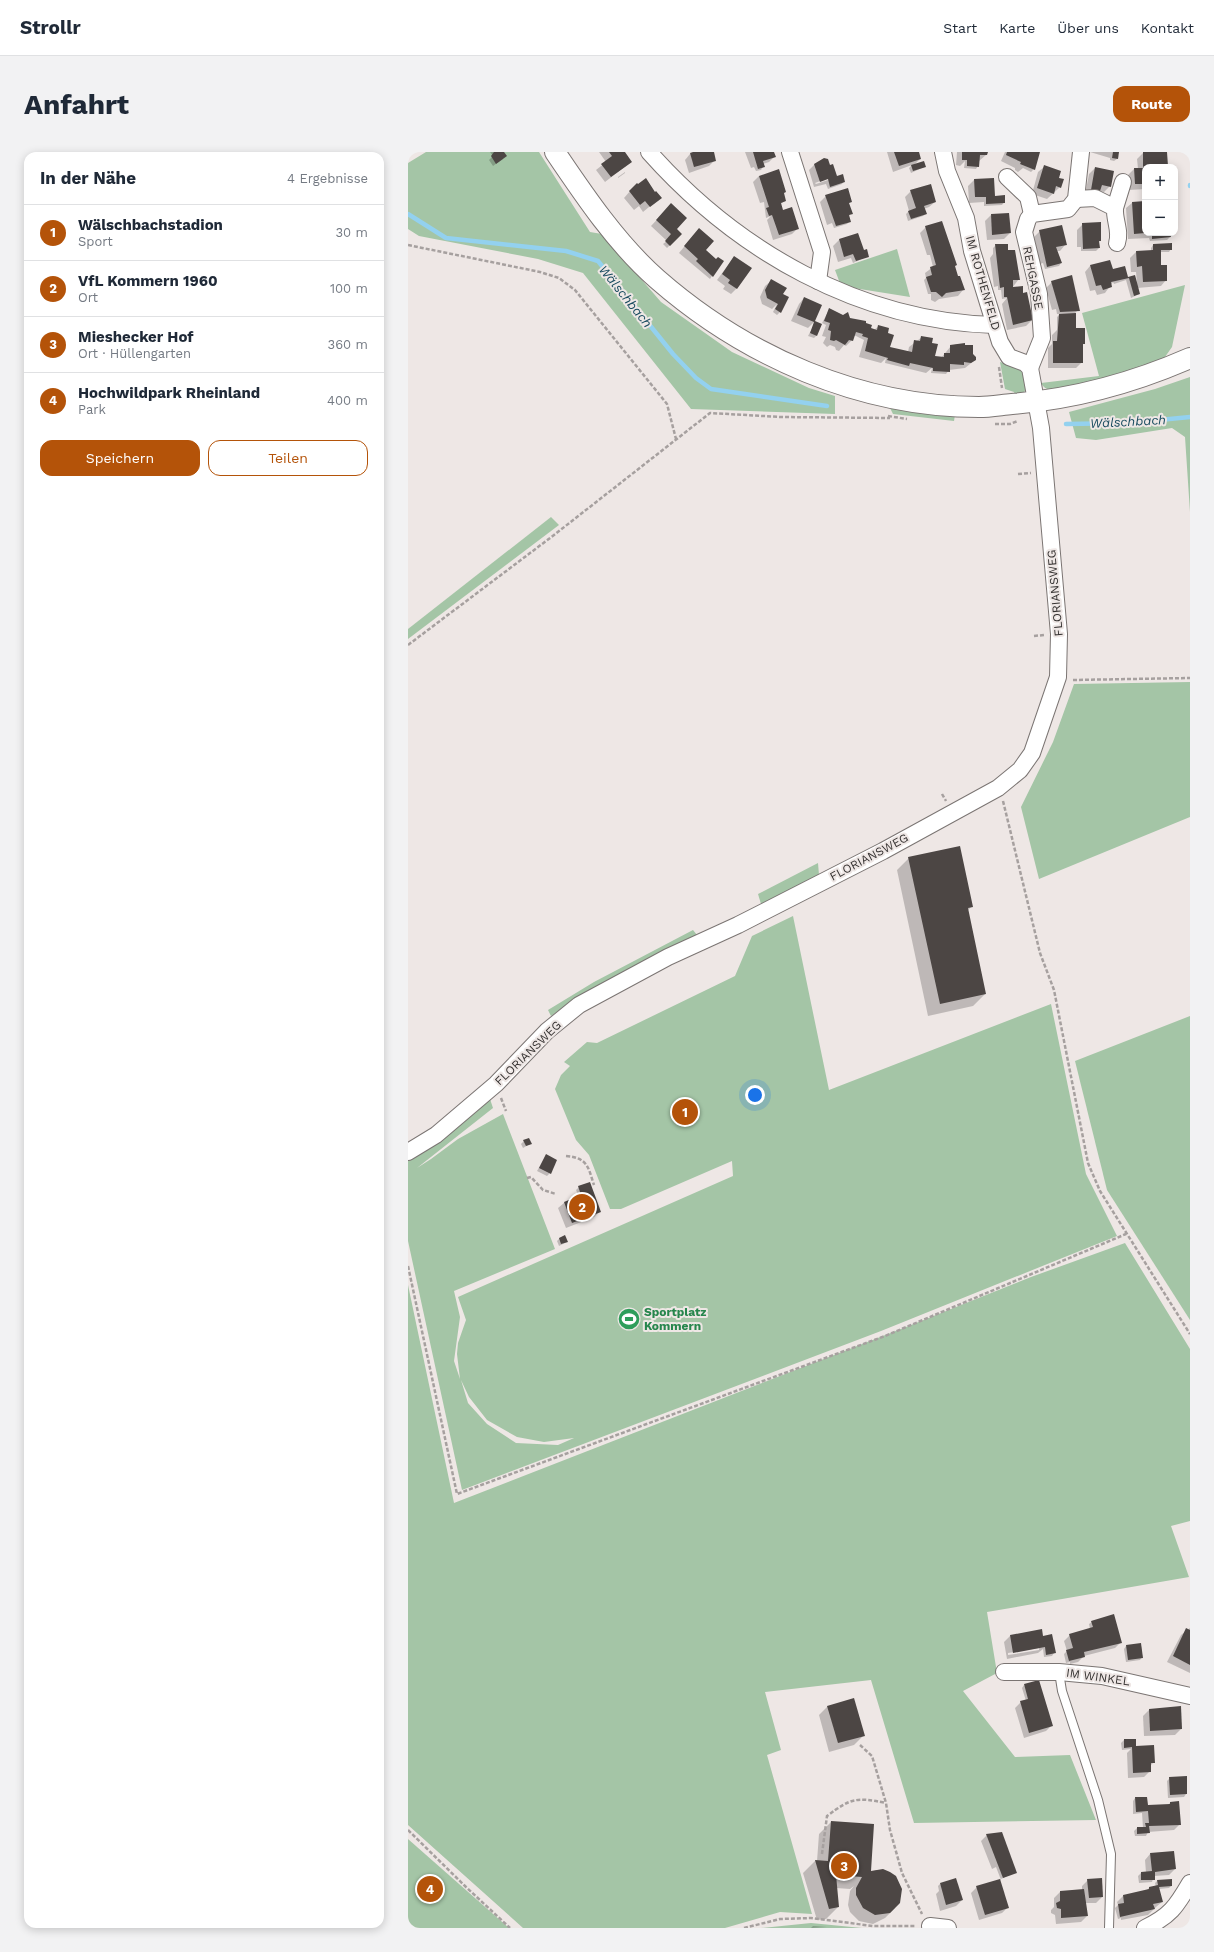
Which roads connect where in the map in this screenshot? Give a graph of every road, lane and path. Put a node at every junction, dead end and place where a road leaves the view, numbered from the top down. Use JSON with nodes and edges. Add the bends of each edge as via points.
{"nodes":[{"id":1,"x":556,"y":152,"type":"edge"},
{"id":2,"x":648,"y":152,"type":"edge"},
{"id":3,"x":790,"y":152,"type":"edge"},
{"id":4,"x":943,"y":152,"type":"edge"},
{"id":5,"x":1081,"y":152,"type":"edge"},
{"id":6,"x":1008,"y":176,"type":"dead end"},
{"id":7,"x":1123,"y":182,"type":"dead end"},
{"id":8,"x":1076,"y":199,"type":"junction"},
{"id":9,"x":1115,"y":208,"type":"junction"},
{"id":10,"x":1032,"y":214,"type":"junction"},
{"id":11,"x":1117,"y":243,"type":"dead end"},
{"id":12,"x":408,"y":245,"type":"edge"},
{"id":13,"x":818,"y":281,"type":"junction"},
{"id":14,"x":994,"y":325,"type":"junction"},
{"id":15,"x":1003,"y":348,"type":"junction"},
{"id":16,"x":1190,"y":358,"type":"edge"},
{"id":17,"x":1030,"y":368,"type":"junction"},
{"id":18,"x":1037,"y":402,"type":"junction"},
{"id":19,"x":1014,"y":413,"type":"junction"},
{"id":20,"x":892,"y":418,"type":"dead end"},
{"id":21,"x":676,"y":439,"type":"junction"},
{"id":22,"x":408,"y":645,"type":"edge"},
{"id":23,"x":1190,"y":678,"type":"edge"},
{"id":24,"x":1069,"y":680,"type":"dead end"},
{"id":25,"x":998,"y":788,"type":"junction"},
{"id":26,"x":408,"y":1152,"type":"edge"},
{"id":27,"x":566,"y":1156,"type":"dead end"},
{"id":28,"x":527,"y":1178,"type":"dead end"},
{"id":29,"x":594,"y":1185,"type":"dead end"},
{"id":30,"x":556,"y":1194,"type":"dead end"},
{"id":31,"x":1126,"y":1234,"type":"junction"},
{"id":32,"x":408,"y":1266,"type":"edge"},
{"id":33,"x":1190,"y":1334,"type":"edge"},
{"id":34,"x":1004,"y":1672,"type":"dead end"},
{"id":35,"x":1060,"y":1672,"type":"junction"},
{"id":36,"x":1190,"y":1696,"type":"edge"},
{"id":37,"x":860,"y":1745,"type":"dead end"},
{"id":38,"x":886,"y":1802,"type":"junction"},
{"id":39,"x":408,"y":1830,"type":"edge"},
{"id":40,"x":822,"y":1854,"type":"dead end"},
{"id":41,"x":1190,"y":1884,"type":"edge"},
{"id":42,"x":930,"y":1926,"type":"junction"},
{"id":43,"x":510,"y":1928,"type":"edge"},
{"id":44,"x":744,"y":1928,"type":"edge"},
{"id":45,"x":948,"y":1928,"type":"edge"},
{"id":46,"x":1109,"y":1928,"type":"edge"},
{"id":47,"x":1145,"y":1928,"type":"edge"}],
"edges":[{"from":1,"to":19,"type":"street","via":[[600,215],[655,278],[724,331],[790,366],[862,391],[929,403]]},
{"from":2,"to":13,"type":"street","via":[[692,197],[751,244]]},
{"from":3,"to":13,"type":"street","via":[[822,252]]},
{"from":4,"to":14,"type":"street","name":"IM ROTHENFELD","via":[[947,172],[966,218],[972,251]]},
{"from":5,"to":8,"type":"street"},
{"from":6,"to":10,"type":"street","via":[[1028,197]]},
{"from":7,"to":9,"type":"street"},
{"from":8,"to":9,"type":"street","via":[[1094,198]]},
{"from":8,"to":10,"type":"street","via":[[1068,209]]},
{"from":9,"to":11,"type":"street","via":[[1114,216],[1120,235]]},
{"from":10,"to":17,"type":"street","name":"REHGASSE","via":[[1024,232],[1039,294],[1042,338]]},
{"from":12,"to":21,"type":"path","via":[[559,278],[575,290],[667,404]]},
{"from":13,"to":14,"type":"street","via":[[884,308],[943,321]]},
{"from":14,"to":15,"type":"street","name":"IM ROTHENFELD"},
{"from":15,"to":17,"type":"street","name":"IM ROTHENFELD","via":[[1009,357],[1025,363]]},
{"from":15,"to":19,"type":"path","via":[[998,360],[1002,390],[1012,394]]},
{"from":16,"to":18,"type":"street","via":[[1148,375],[1099,390]]},
{"from":17,"to":18,"type":"street"},
{"from":18,"to":19,"type":"street"},
{"from":18,"to":25,"type":"street","name":"FLORIANSWEG","via":[[1059,634],[1058,677],[1032,753],[1020,770]]},
{"from":20,"to":21,"type":"path","via":[[781,418],[710,413]]},
{"from":21,"to":22,"type":"path"},
{"from":23,"to":24,"type":"path"},
{"from":25,"to":26,"type":"street","name":"FLORIANSWEG","via":[[883,851],[738,925],[668,957],[579,1005],[547,1031],[496,1084],[436,1135]]},
{"from":25,"to":31,"type":"path","via":[[1040,953],[1054,990],[1088,1163],[1100,1191]]},
{"from":27,"to":29,"type":"path","via":[[582,1160]]},
{"from":28,"to":30,"type":"path","via":[[531,1177],[537,1186]]},
{"from":31,"to":32,"type":"path","via":[[885,1336],[457,1494]]},
{"from":31,"to":33,"type":"path"},
{"from":34,"to":35,"type":"street","name":"IM WINKEL"},
{"from":35,"to":36,"type":"street","name":"IM WINKEL","via":[[1102,1676]]},
{"from":35,"to":46,"type":"lane","via":[[1062,1690],[1098,1800],[1112,1854]]},
{"from":37,"to":38,"type":"path","via":[[872,1756]]},
{"from":38,"to":40,"type":"path","via":[[857,1799],[845,1803],[827,1816]]},
{"from":38,"to":42,"type":"path","via":[[890,1830],[902,1873],[918,1908]]},
{"from":39,"to":43,"type":"path"},
{"from":41,"to":47,"type":"street","via":[[1164,1919]]},
{"from":42,"to":44,"type":"path","via":[[872,1926],[811,1918],[780,1919]]},
{"from":42,"to":45,"type":"street"}]}
